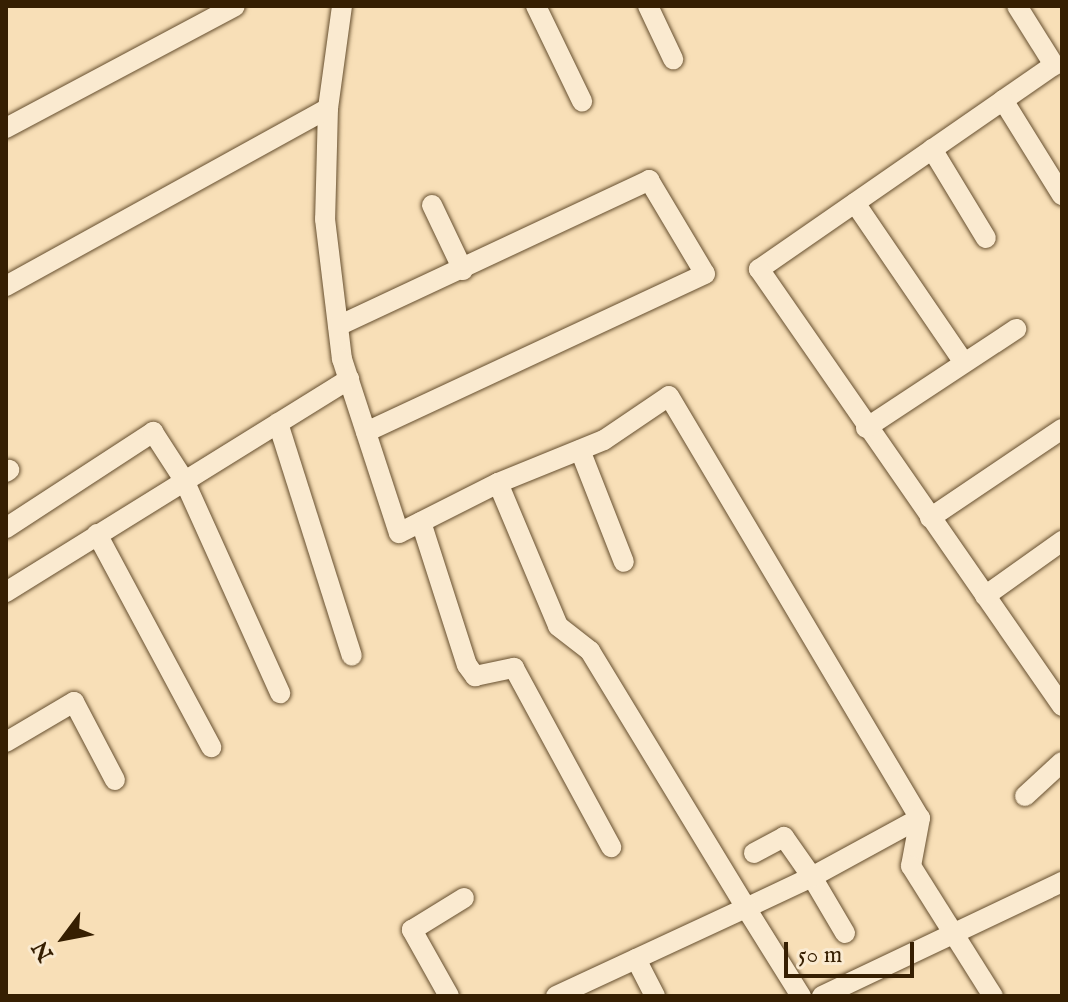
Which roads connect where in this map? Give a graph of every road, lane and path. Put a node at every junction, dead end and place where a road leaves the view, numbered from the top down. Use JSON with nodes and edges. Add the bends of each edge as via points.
{"nodes":[{"id":1,"x":235,"y":6,"type":"edge"},
{"id":2,"x":342,"y":6,"type":"edge"},
{"id":3,"x":536,"y":6,"type":"edge"},
{"id":4,"x":648,"y":6,"type":"edge"},
{"id":5,"x":1017,"y":6,"type":"edge"},
{"id":6,"x":673,"y":59,"type":"dead end"},
{"id":7,"x":1003,"y":100,"type":"junction"},
{"id":8,"x":582,"y":101,"type":"dead end"},
{"id":9,"x":328,"y":108,"type":"junction"},
{"id":10,"x":6,"y":128,"type":"edge"},
{"id":11,"x":932,"y":149,"type":"junction"},
{"id":12,"x":1062,"y":195,"type":"edge"},
{"id":13,"x":855,"y":203,"type":"junction"},
{"id":14,"x":432,"y":205,"type":"dead end"},
{"id":15,"x":986,"y":238,"type":"dead end"},
{"id":16,"x":463,"y":270,"type":"junction"},
{"id":17,"x":6,"y":286,"type":"edge"},
{"id":18,"x":338,"y":326,"type":"junction"},
{"id":19,"x":1016,"y":329,"type":"dead end"},
{"id":20,"x":962,"y":360,"type":"junction"},
{"id":21,"x":349,"y":379,"type":"junction"},
{"id":22,"x":278,"y":423,"type":"junction"},
{"id":23,"x":866,"y":428,"type":"junction"},
{"id":24,"x":1062,"y":429,"type":"edge"},
{"id":25,"x":366,"y":432,"type":"junction"},
{"id":26,"x":580,"y":450,"type":"junction"},
{"id":27,"x":184,"y":480,"type":"junction"},
{"id":28,"x":498,"y":483,"type":"junction"},
{"id":29,"x":930,"y":518,"type":"junction"},
{"id":30,"x":421,"y":522,"type":"junction"},
{"id":31,"x":6,"y":528,"type":"edge"},
{"id":32,"x":97,"y":534,"type":"junction"},
{"id":33,"x":1062,"y":541,"type":"edge"},
{"id":34,"x":624,"y":562,"type":"dead end"},
{"id":35,"x":6,"y":592,"type":"edge"},
{"id":36,"x":985,"y":596,"type":"junction"},
{"id":37,"x":352,"y":656,"type":"dead end"},
{"id":38,"x":280,"y":693,"type":"dead end"},
{"id":39,"x":1062,"y":706,"type":"edge"},
{"id":40,"x":6,"y":742,"type":"edge"},
{"id":41,"x":211,"y":747,"type":"dead end"},
{"id":42,"x":1062,"y":762,"type":"edge"},
{"id":43,"x":115,"y":780,"type":"dead end"},
{"id":44,"x":1025,"y":796,"type":"dead end"},
{"id":45,"x":920,"y":818,"type":"junction"},
{"id":46,"x":611,"y":847,"type":"dead end"},
{"id":47,"x":754,"y":853,"type":"dead end"},
{"id":48,"x":812,"y":877,"type":"junction"},
{"id":49,"x":1062,"y":882,"type":"edge"},
{"id":50,"x":464,"y":898,"type":"dead end"},
{"id":51,"x":746,"y":908,"type":"junction"},
{"id":52,"x":953,"y":930,"type":"junction"},
{"id":53,"x":845,"y":933,"type":"dead end"},
{"id":54,"x":636,"y":959,"type":"junction"},
{"id":55,"x":449,"y":996,"type":"edge"},
{"id":56,"x":556,"y":996,"type":"edge"},
{"id":57,"x":655,"y":996,"type":"edge"},
{"id":58,"x":801,"y":996,"type":"edge"},
{"id":59,"x":822,"y":996,"type":"edge"},
{"id":60,"x":993,"y":996,"type":"edge"}],
"edges":[{"from":1,"to":10,"type":"street"},
{"from":2,"to":9,"type":"street"},
{"from":3,"to":8,"type":"street"},
{"from":4,"to":6,"type":"street"},
{"from":5,"to":7,"type":"street","via":[[1054,65]]},
{"from":7,"to":11,"type":"street"},
{"from":7,"to":12,"type":"street"},
{"from":9,"to":17,"type":"street"},
{"from":9,"to":18,"type":"street","via":[[325,219]]},
{"from":11,"to":13,"type":"street"},
{"from":11,"to":15,"type":"street"},
{"from":13,"to":20,"type":"street"},
{"from":13,"to":23,"type":"street","via":[[759,269]]},
{"from":14,"to":16,"type":"street"},
{"from":16,"to":18,"type":"street"},
{"from":16,"to":25,"type":"street","via":[[649,180],[705,274]]},
{"from":18,"to":21,"type":"street"},
{"from":19,"to":20,"type":"street"},
{"from":20,"to":23,"type":"street"},
{"from":21,"to":22,"type":"street"},
{"from":21,"to":25,"type":"street"},
{"from":22,"to":27,"type":"street"},
{"from":22,"to":37,"type":"street"},
{"from":23,"to":29,"type":"street"},
{"from":24,"to":29,"type":"street"},
{"from":25,"to":30,"type":"street","via":[[399,533]]},
{"from":26,"to":28,"type":"street"},
{"from":26,"to":34,"type":"street"},
{"from":26,"to":45,"type":"street","via":[[669,396]]},
{"from":27,"to":31,"type":"street","via":[[153,432]]},
{"from":27,"to":32,"type":"street"},
{"from":27,"to":38,"type":"street"},
{"from":28,"to":30,"type":"street"},
{"from":28,"to":51,"type":"street","via":[[558,626],[590,651]]},
{"from":29,"to":36,"type":"street"},
{"from":30,"to":46,"type":"street","via":[[467,665],[475,676],[514,668]]},
{"from":32,"to":35,"type":"street"},
{"from":32,"to":41,"type":"street"},
{"from":33,"to":36,"type":"street"},
{"from":36,"to":39,"type":"street"},
{"from":40,"to":43,"type":"street","via":[[74,702]]},
{"from":42,"to":44,"type":"street"},
{"from":45,"to":48,"type":"street"},
{"from":45,"to":52,"type":"street","via":[[911,866]]},
{"from":47,"to":48,"type":"street","via":[[784,837]]},
{"from":48,"to":51,"type":"street"},
{"from":48,"to":53,"type":"street"},
{"from":49,"to":52,"type":"street"},
{"from":50,"to":55,"type":"street","via":[[412,930]]},
{"from":51,"to":54,"type":"street"},
{"from":51,"to":58,"type":"street"},
{"from":52,"to":59,"type":"street"},
{"from":52,"to":60,"type":"street"},
{"from":54,"to":56,"type":"street"},
{"from":54,"to":57,"type":"street"}]}
